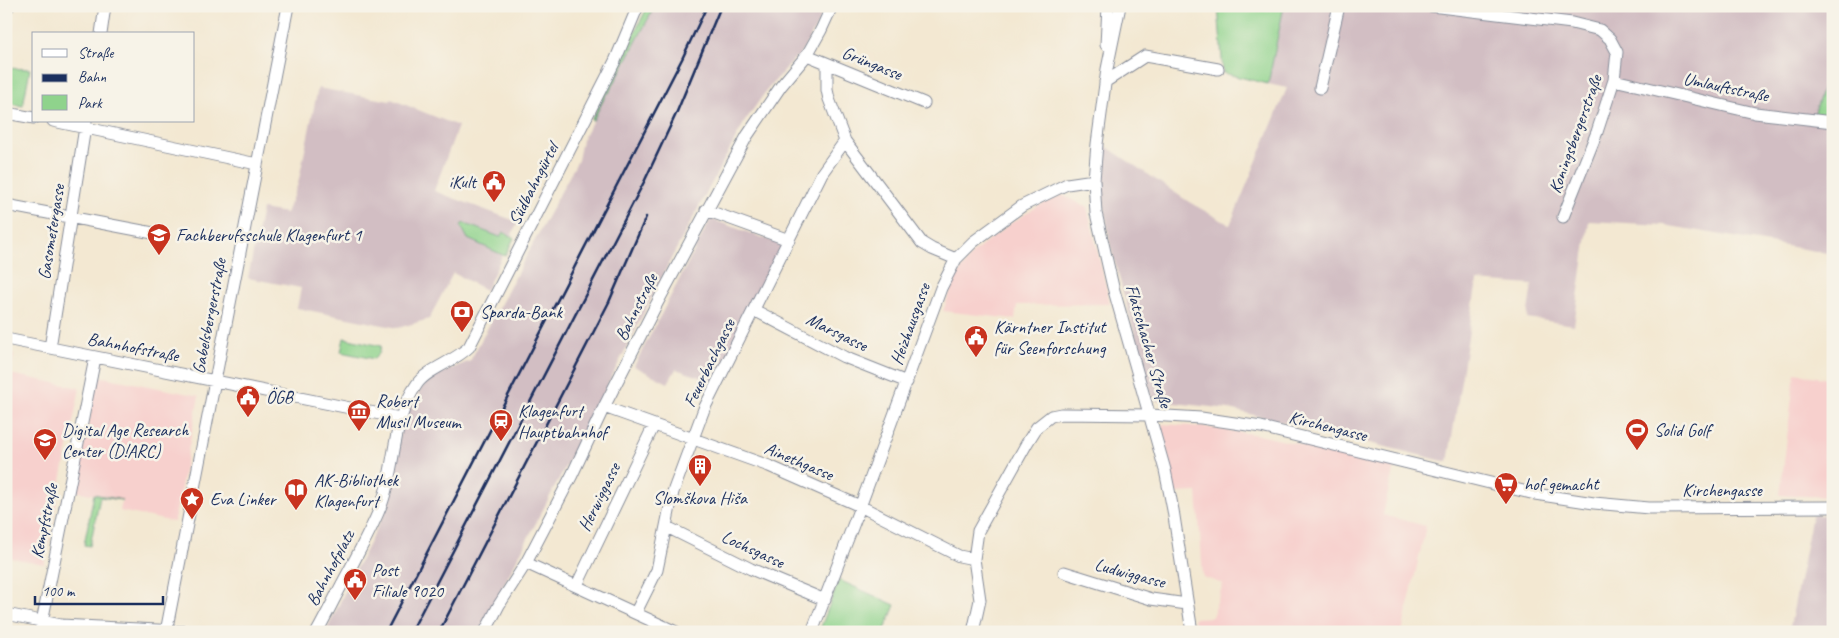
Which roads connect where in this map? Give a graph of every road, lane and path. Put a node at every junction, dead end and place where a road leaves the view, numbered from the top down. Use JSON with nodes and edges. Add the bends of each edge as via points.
{"nodes":[{"id":1,"x":106,"y":6,"type":"edge"},
{"id":2,"x":288,"y":6,"type":"edge"},
{"id":3,"x":638,"y":6,"type":"edge"},
{"id":4,"x":832,"y":6,"type":"edge"},
{"id":5,"x":1108,"y":6,"type":"edge"},
{"id":6,"x":1120,"y":6,"type":"edge"},
{"id":7,"x":1339,"y":6,"type":"edge"},
{"id":8,"x":1431,"y":6,"type":"edge"},
{"id":9,"x":101,"y":32,"type":"edge"},
{"id":10,"x":807,"y":55,"type":"junction"},
{"id":11,"x":827,"y":64,"type":"junction"},
{"id":12,"x":1107,"y":69,"type":"junction"},
{"id":13,"x":1218,"y":69,"type":"dead end"},
{"id":14,"x":1614,"y":80,"type":"junction"},
{"id":15,"x":1105,"y":82,"type":"junction"},
{"id":16,"x":1320,"y":88,"type":"dead end"},
{"id":17,"x":924,"y":103,"type":"dead end"},
{"id":18,"x":6,"y":113,"type":"edge"},
{"id":19,"x":32,"y":118,"type":"edge"},
{"id":20,"x":64,"y":122,"type":"edge"},
{"id":21,"x":1833,"y":122,"type":"edge"},
{"id":22,"x":86,"y":124,"type":"edge"},
{"id":23,"x":845,"y":141,"type":"junction"},
{"id":24,"x":257,"y":164,"type":"junction"},
{"id":25,"x":1094,"y":180,"type":"junction"},
{"id":26,"x":6,"y":205,"type":"edge"},
{"id":27,"x":706,"y":210,"type":"junction"},
{"id":28,"x":1563,"y":217,"type":"dead end"},
{"id":29,"x":71,"y":218,"type":"junction"},
{"id":30,"x":153,"y":233,"type":"dead end"},
{"id":31,"x":790,"y":240,"type":"junction"},
{"id":32,"x":956,"y":259,"type":"junction"},
{"id":33,"x":754,"y":310,"type":"junction"},
{"id":34,"x":6,"y":339,"type":"edge"},
{"id":35,"x":50,"y":348,"type":"junction"},
{"id":36,"x":95,"y":358,"type":"junction"},
{"id":37,"x":215,"y":381,"type":"junction"},
{"id":38,"x":907,"y":382,"type":"junction"},
{"id":39,"x":604,"y":407,"type":"junction"},
{"id":40,"x":1150,"y":415,"type":"junction"},
{"id":41,"x":400,"y":418,"type":"junction"},
{"id":42,"x":654,"y":424,"type":"junction"},
{"id":43,"x":694,"y":438,"type":"junction"},
{"id":44,"x":860,"y":506,"type":"junction"},
{"id":45,"x":1833,"y":508,"type":"edge"},
{"id":46,"x":667,"y":527,"type":"junction"},
{"id":47,"x":974,"y":559,"type":"junction"},
{"id":48,"x":526,"y":563,"type":"junction"},
{"id":49,"x":1064,"y":572,"type":"dead end"},
{"id":50,"x":576,"y":585,"type":"junction"},
{"id":51,"x":825,"y":600,"type":"junction"},
{"id":52,"x":1187,"y":604,"type":"junction"},
{"id":53,"x":636,"y":612,"type":"junction"},
{"id":54,"x":6,"y":614,"type":"edge"},
{"id":55,"x":41,"y":626,"type":"edge"},
{"id":56,"x":166,"y":631,"type":"edge"},
{"id":57,"x":196,"y":632,"type":"edge"},
{"id":58,"x":317,"y":632,"type":"edge"},
{"id":59,"x":485,"y":632,"type":"edge"},
{"id":60,"x":676,"y":632,"type":"edge"},
{"id":61,"x":812,"y":632,"type":"edge"},
{"id":62,"x":973,"y":632,"type":"edge"},
{"id":63,"x":1192,"y":632,"type":"edge"}],
"edges":[{"from":1,"to":9,"type":"street"},
{"from":2,"to":24,"type":"street","name":"Gabelsbergerstraße"},
{"from":3,"to":41,"type":"street","name":"Südbahngürtel","via":[[615,61],[469,347],[418,382]]},
{"from":4,"to":10,"type":"street","name":"Bahnstraße"},
{"from":5,"to":12,"type":"street","name":"Flatschacher Straße"},
{"from":6,"to":12,"type":"street","name":"Flatschacher Straße"},
{"from":7,"to":16,"type":"street"},
{"from":8,"to":14,"type":"street","name":"Koningsbergerstraße","via":[[1572,23],[1600,30],[1617,52]]},
{"from":10,"to":11,"type":"street","name":"Grüngasse"},
{"from":10,"to":27,"type":"street","name":"Bahnstraße","via":[[756,121]]},
{"from":11,"to":17,"type":"street","name":"Grüngasse"},
{"from":11,"to":23,"type":"street","via":[[829,99]]},
{"from":12,"to":15,"type":"street","name":"Flatschacher Straße"},
{"from":13,"to":15,"type":"street","via":[[1145,56]]},
{"from":14,"to":21,"type":"street","name":"Umlauftstraße","via":[[1756,113]]},
{"from":14,"to":28,"type":"street","name":"Koningsbergerstraße"},
{"from":15,"to":25,"type":"street","name":"Flatschacher Straße"},
{"from":18,"to":19,"type":"street"},
{"from":20,"to":22,"type":"street"},
{"from":22,"to":24,"type":"street"},
{"from":22,"to":29,"type":"street","name":"Gasometergasse"},
{"from":23,"to":31,"type":"street","name":"Feuerbachgasse","via":[[822,173]]},
{"from":23,"to":32,"type":"street","via":[[922,243]]},
{"from":24,"to":37,"type":"street","name":"Gabelsbergerstraße"},
{"from":25,"to":32,"type":"street","name":"Heizhausgasse","via":[[1067,184],[1022,206],[973,242]]},
{"from":25,"to":40,"type":"street","name":"Flatschacher Straße","via":[[1100,231]]},
{"from":26,"to":29,"type":"street"},
{"from":27,"to":31,"type":"street"},
{"from":27,"to":39,"type":"street","name":"Bahnstraße"},
{"from":29,"to":30,"type":"street"},
{"from":29,"to":35,"type":"street","name":"Gasometergasse"},
{"from":31,"to":33,"type":"street","name":"Feuerbachgasse"},
{"from":32,"to":38,"type":"street","name":"Heizhausgasse","via":[[941,288]]},
{"from":33,"to":38,"type":"street","name":"Marsgasse","via":[[844,357]]},
{"from":33,"to":43,"type":"street","name":"Feuerbachgasse","via":[[704,410]]},
{"from":34,"to":35,"type":"street","name":"Bahnhofstraße"},
{"from":35,"to":36,"type":"street","name":"Bahnhofstraße"},
{"from":36,"to":37,"type":"street","name":"Bahnhofstraße"},
{"from":36,"to":55,"type":"street","name":"Kempfstraße"},
{"from":37,"to":41,"type":"street","name":"Bahnhofstraße"},
{"from":37,"to":56,"type":"street","name":"Gabelsbergerstraße"},
{"from":38,"to":44,"type":"street","name":"Heizhausgasse"},
{"from":39,"to":42,"type":"street","name":"Ainethgasse"},
{"from":39,"to":48,"type":"street","name":"Bahnstraße"},
{"from":40,"to":45,"type":"street","name":"Kirchengasse","via":[[1202,418],[1261,427],[1534,494],[1594,503],[1649,508]]},
{"from":40,"to":47,"type":"street","name":"Kirchengasse","via":[[1061,414],[1044,420],[1027,443],[983,521]]},
{"from":40,"to":52,"type":"street","name":"Flatschacher Straße","via":[[1173,510]]},
{"from":41,"to":58,"type":"street","name":"Bahnhofplatz","via":[[382,503]]},
{"from":42,"to":43,"type":"street","name":"Ainethgasse"},
{"from":42,"to":50,"type":"street","name":"Herwiggasse"},
{"from":43,"to":44,"type":"street","name":"Ainethgasse","via":[[769,466]]},
{"from":43,"to":46,"type":"street","name":"Feuerbachgasse","via":[[673,492]]},
{"from":44,"to":47,"type":"street","name":"Ainethgasse","via":[[959,556]]},
{"from":44,"to":51,"type":"street","name":"Heizhausgasse"},
{"from":46,"to":51,"type":"street","name":"Lochsgasse","via":[[751,569]]},
{"from":46,"to":53,"type":"street","name":"Feuerbachgasse","via":[[657,570]]},
{"from":47,"to":62,"type":"street","name":"Kirchengasse","via":[[980,600]]},
{"from":48,"to":50,"type":"street"},
{"from":48,"to":59,"type":"street","name":"Bahnstraße"},
{"from":49,"to":52,"type":"street","name":"Ludwiggasse","via":[[1151,599]]},
{"from":50,"to":53,"type":"street"},
{"from":51,"to":61,"type":"street","name":"Heizhausgasse"},
{"from":52,"to":63,"type":"street","name":"Flatschacher Straße"},
{"from":53,"to":60,"type":"street"},
{"from":54,"to":55,"type":"street"},
{"from":55,"to":56,"type":"street"},
{"from":56,"to":57,"type":"street"}]}
